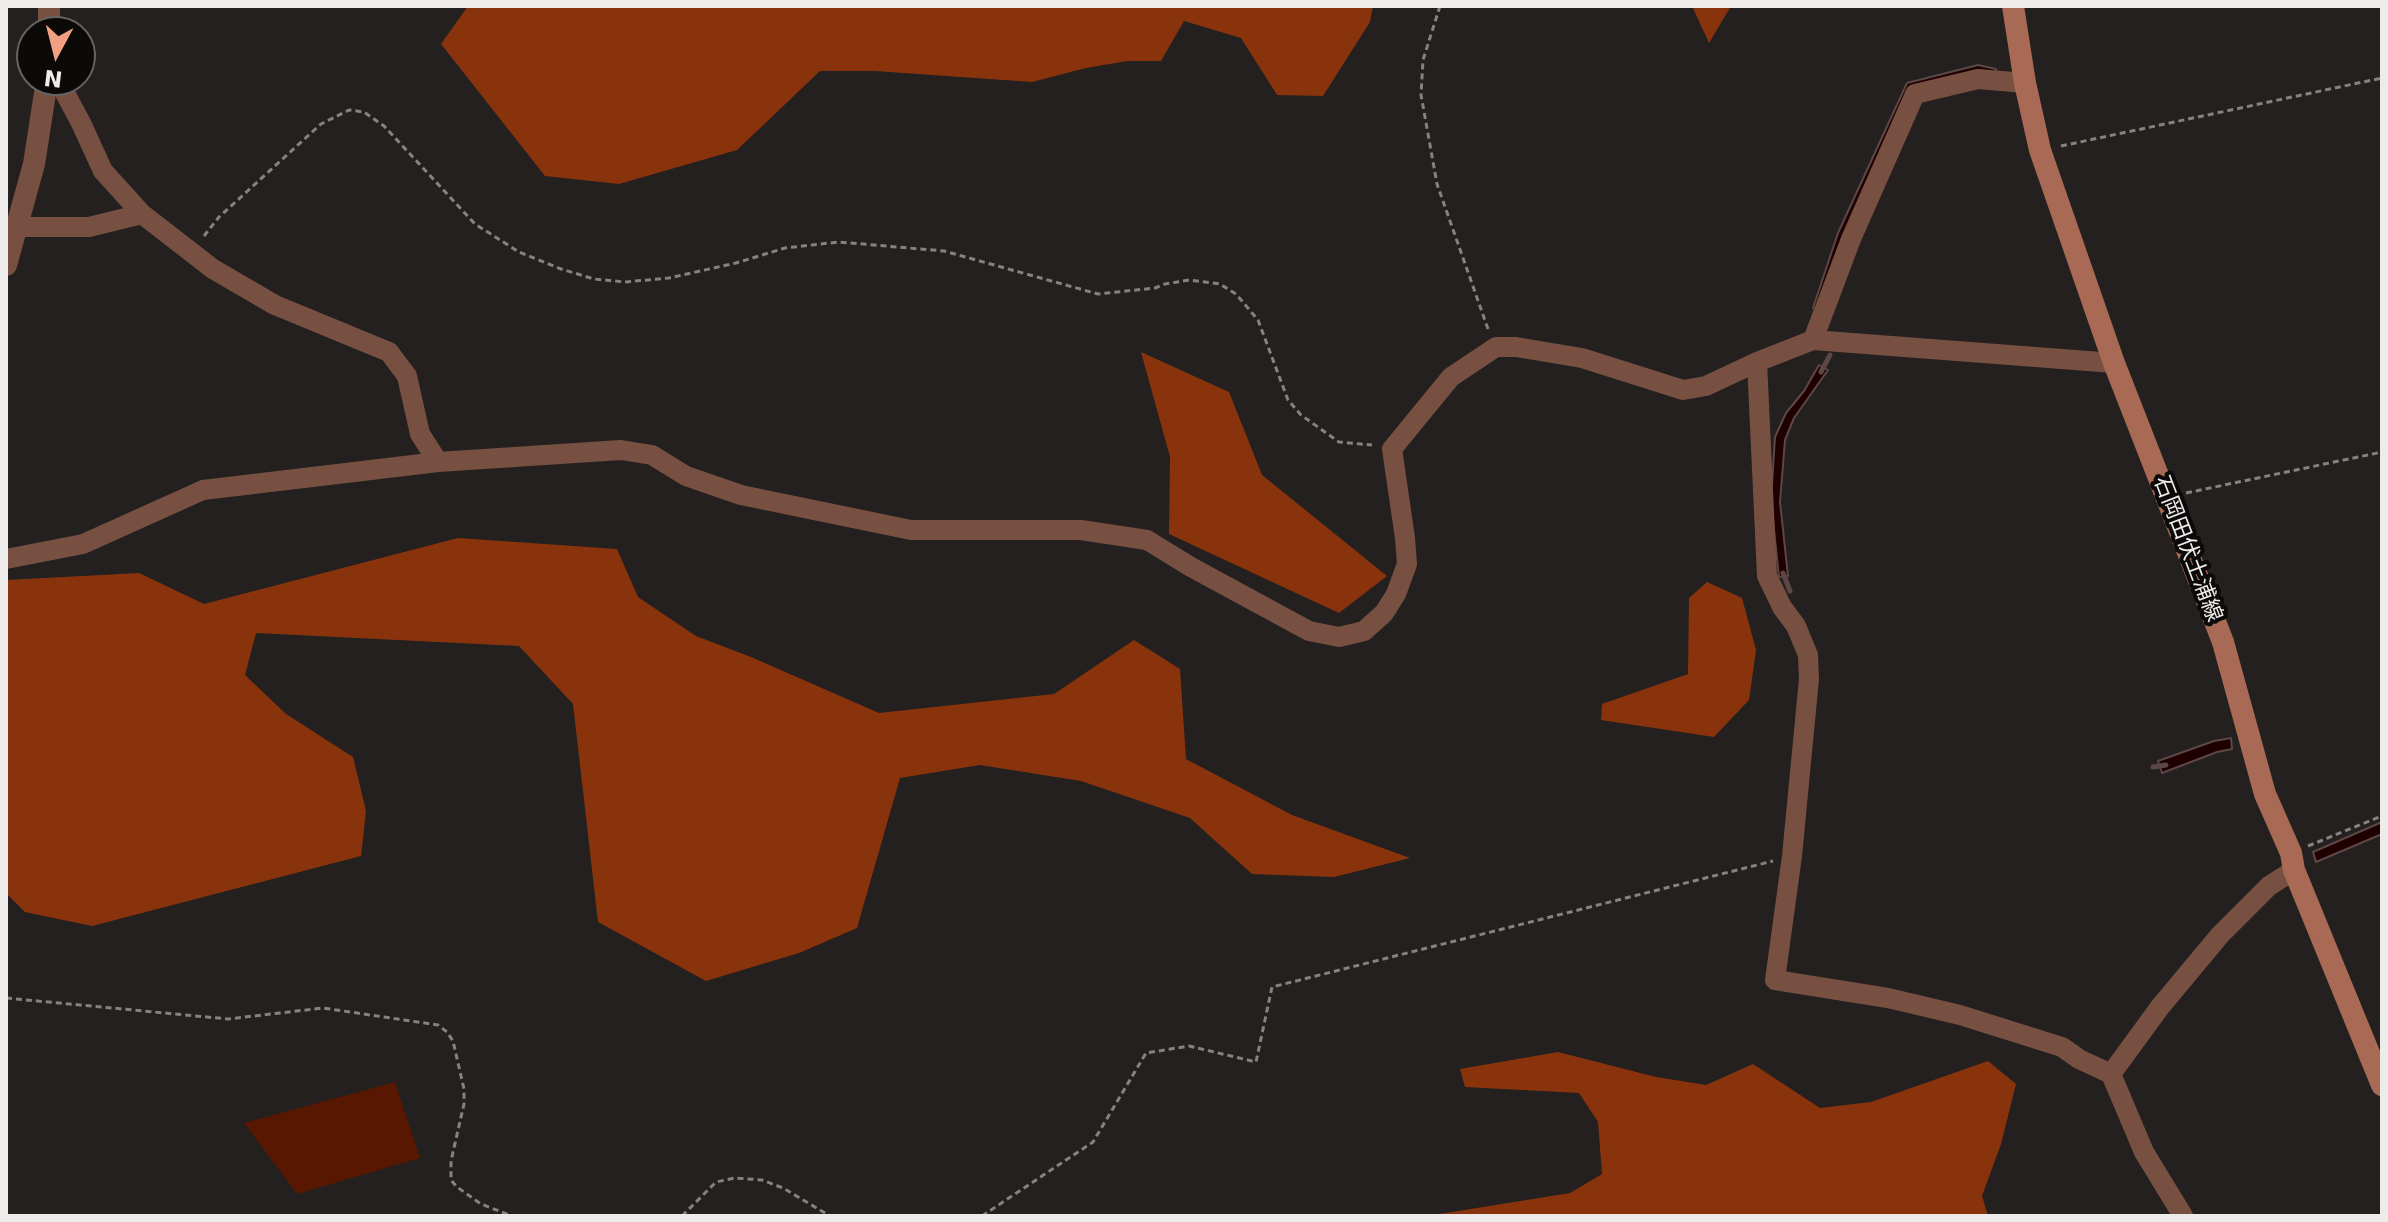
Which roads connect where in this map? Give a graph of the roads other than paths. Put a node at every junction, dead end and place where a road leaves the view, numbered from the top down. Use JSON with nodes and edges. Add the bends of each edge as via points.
{"nodes":[{"id":1,"x":2013,"y":6,"type":"edge"},
{"id":2,"x":2025,"y":83,"type":"junction"},
{"id":3,"x":45,"y":96,"type":"edge"},
{"id":4,"x":67,"y":96,"type":"edge"},
{"id":5,"x":142,"y":214,"type":"junction"},
{"id":6,"x":18,"y":227,"type":"junction"},
{"id":7,"x":6,"y":265,"type":"edge"},
{"id":8,"x":1813,"y":340,"type":"junction"},
{"id":9,"x":1757,"y":362,"type":"junction"},
{"id":10,"x":2114,"y":363,"type":"junction"},
{"id":11,"x":438,"y":462,"type":"junction"},
{"id":12,"x":6,"y":559,"type":"edge"},
{"id":13,"x":2292,"y":862,"type":"junction"},
{"id":14,"x":2111,"y":1074,"type":"junction"},
{"id":15,"x":2382,"y":1085,"type":"edge"},
{"id":16,"x":2183,"y":1216,"type":"edge"}],
"edges":[{"from":1,"to":2,"type":"main road","name":"石岡田伏土浦線"},
{"from":2,"to":8,"type":"street","via":[[1978,79],[1915,94]]},
{"from":2,"to":10,"type":"main road","name":"石岡田伏土浦線","via":[[2040,150]]},
{"from":3,"to":6,"type":"street"},
{"from":4,"to":5,"type":"street","via":[[103,171]]},
{"from":5,"to":6,"type":"street","via":[[89,227]]},
{"from":5,"to":11,"type":"street","via":[[213,269],[275,305],[389,352],[407,376],[420,434]]},
{"from":6,"to":7,"type":"street"},
{"from":8,"to":9,"type":"street"},
{"from":8,"to":10,"type":"street"},
{"from":9,"to":11,"type":"street","via":[[1706,386],[1683,390],[1582,358],[1496,347],[1451,377],[1392,449],[1407,564],[1384,613],[1364,631],[1339,637],[1309,631],[1147,540],[1081,530],[911,530],[741,495],[686,476],[652,455],[621,450]]},
{"from":9,"to":14,"type":"street","via":[[1767,576],[1808,655],[1809,679],[1775,980],[1960,1015],[2062,1047]]},
{"from":10,"to":13,"type":"main road","name":"石岡田伏土浦線","via":[[2223,642],[2265,794]]},
{"from":11,"to":12,"type":"street","via":[[203,490],[83,544]]},
{"from":13,"to":14,"type":"street","via":[[2220,935]]},
{"from":13,"to":15,"type":"main road","name":"石岡田伏土浦線"},
{"from":14,"to":16,"type":"street","via":[[2144,1152]]}]}
